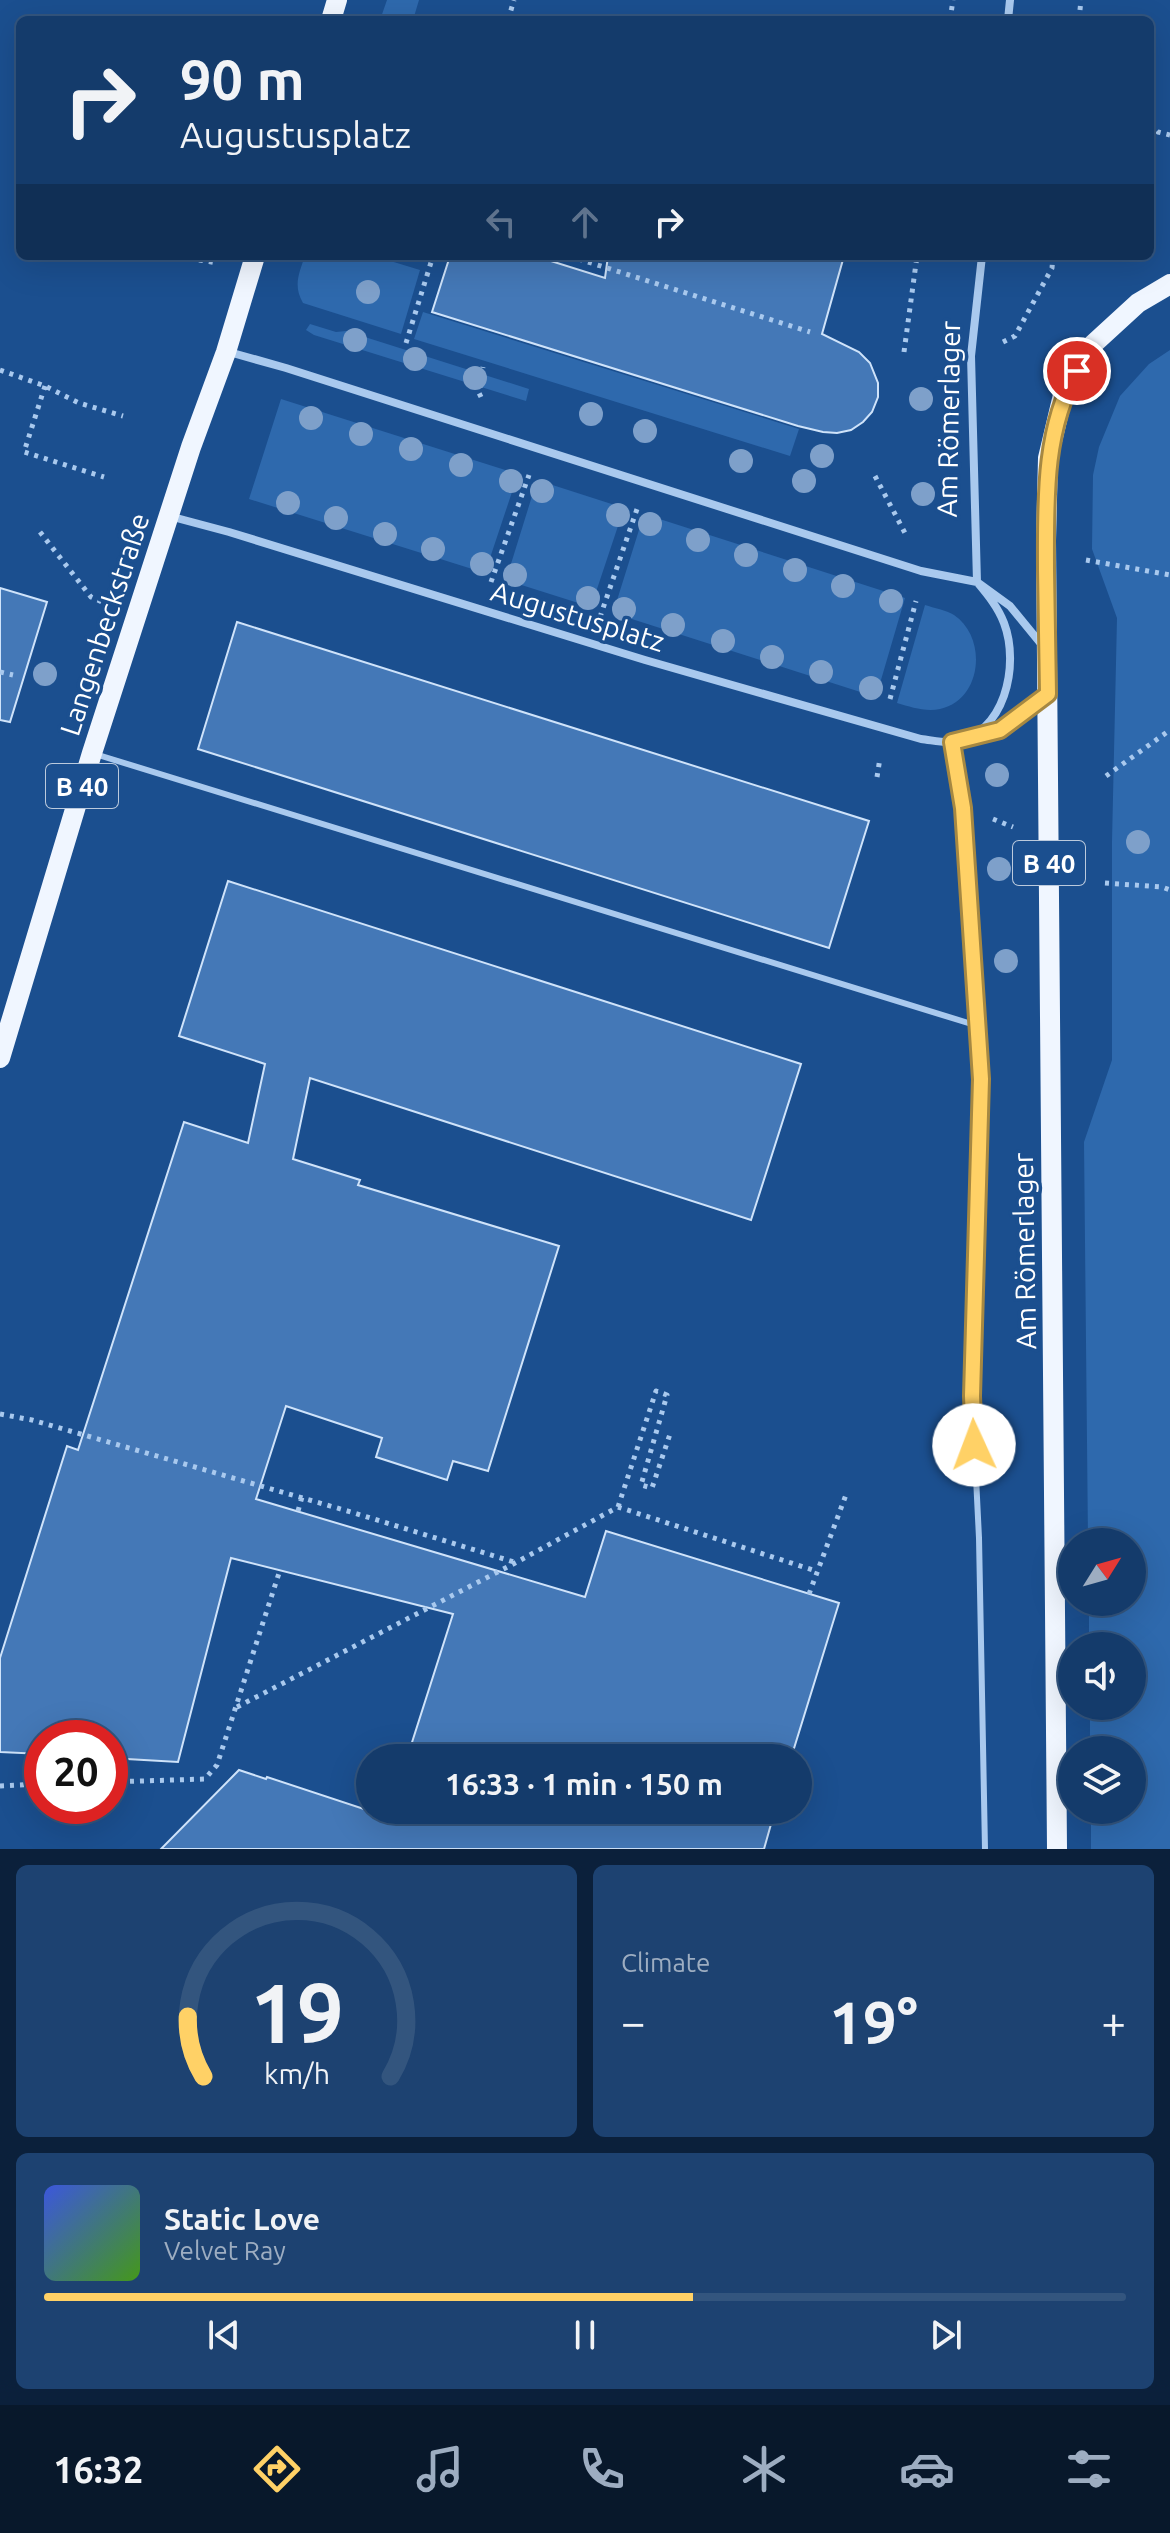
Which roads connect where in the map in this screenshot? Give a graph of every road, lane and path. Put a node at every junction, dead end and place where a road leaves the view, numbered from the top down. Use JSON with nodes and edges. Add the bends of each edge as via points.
{"nodes":[{"id":1,"x":199,"y":260,"type":"dead end"},
{"id":2,"x":254,"y":260,"type":"edge"},
{"id":3,"x":432,"y":260,"type":"edge"},
{"id":4,"x":582,"y":260,"type":"edge"},
{"id":5,"x":916,"y":260,"type":"edge"},
{"id":6,"x":982,"y":260,"type":"edge"},
{"id":7,"x":1053,"y":260,"type":"edge"},
{"id":8,"x":222,"y":264,"type":"dead end"},
{"id":9,"x":1170,"y":284,"type":"edge"},
{"id":10,"x":810,"y":332,"type":"dead end"},
{"id":11,"x":1002,"y":342,"type":"dead end"},
{"id":12,"x":406,"y":343,"type":"dead end"},
{"id":13,"x":226,"y":352,"type":"junction"},
{"id":14,"x":904,"y":352,"type":"dead end"},
{"id":15,"x":0,"y":370,"type":"edge"},
{"id":16,"x":45,"y":386,"type":"junction"},
{"id":17,"x":123,"y":416,"type":"dead end"},
{"id":18,"x":531,"y":469,"type":"dead end"},
{"id":19,"x":875,"y":476,"type":"dead end"},
{"id":20,"x":104,"y":477,"type":"dead end"},
{"id":21,"x":639,"y":503,"type":"dead end"},
{"id":22,"x":168,"y":516,"type":"junction"},
{"id":23,"x":40,"y":532,"type":"dead end"},
{"id":24,"x":912,"y":546,"type":"dead end"},
{"id":25,"x":1086,"y":560,"type":"dead end"},
{"id":26,"x":1170,"y":575,"type":"edge"},
{"id":27,"x":977,"y":582,"type":"junction"},
{"id":28,"x":490,"y":583,"type":"dead end"},
{"id":29,"x":919,"y":592,"type":"dead end"},
{"id":30,"x":91,"y":597,"type":"dead end"},
{"id":31,"x":599,"y":618,"type":"dead end"},
{"id":32,"x":1047,"y":652,"type":"junction"},
{"id":33,"x":0,"y":672,"type":"edge"},
{"id":34,"x":13,"y":675,"type":"dead end"},
{"id":35,"x":1048,"y":694,"type":"junction"},
{"id":36,"x":888,"y":708,"type":"dead end"},
{"id":37,"x":1170,"y":730,"type":"edge"},
{"id":38,"x":977,"y":734,"type":"junction"},
{"id":39,"x":952,"y":742,"type":"junction"},
{"id":40,"x":92,"y":753,"type":"junction"},
{"id":41,"x":1106,"y":776,"type":"dead end"},
{"id":42,"x":988,"y":817,"type":"dead end"},
{"id":43,"x":1022,"y":830,"type":"dead end"},
{"id":44,"x":1105,"y":883,"type":"dead end"},
{"id":45,"x":1170,"y":890,"type":"edge"},
{"id":46,"x":978,"y":1026,"type":"junction"},
{"id":47,"x":0,"y":1058,"type":"edge"},
{"id":48,"x":0,"y":1414,"type":"edge"},
{"id":49,"x":671,"y":1431,"type":"dead end"},
{"id":50,"x":847,"y":1492,"type":"dead end"},
{"id":51,"x":302,"y":1497,"type":"junction"},
{"id":52,"x":618,"y":1507,"type":"junction"},
{"id":53,"x":298,"y":1511,"type":"dead end"},
{"id":54,"x":515,"y":1563,"type":"junction"},
{"id":55,"x":280,"y":1570,"type":"dead end"},
{"id":56,"x":816,"y":1571,"type":"junction"},
{"id":57,"x":809,"y":1594,"type":"dead end"},
{"id":58,"x":237,"y":1707,"type":"junction"},
{"id":59,"x":128,"y":1781,"type":"edge"},
{"id":60,"x":24,"y":1785,"type":"edge"},
{"id":61,"x":0,"y":1786,"type":"edge"},
{"id":62,"x":985,"y":1849,"type":"edge"},
{"id":63,"x":1057,"y":1849,"type":"edge"}],
"edges":[{"from":1,"to":8,"type":"path"},
{"from":2,"to":13,"type":"main road","name":"Langenbeckstraße","number":"B 40"},
{"from":3,"to":12,"type":"path"},
{"from":4,"to":10,"type":"path"},
{"from":5,"to":14,"type":"path"},
{"from":6,"to":27,"type":"street","name":"Am Römerlager","via":[[971,356]]},
{"from":7,"to":11,"type":"path","via":[[1015,336]]},
{"from":9,"to":32,"type":"main road","number":"B 40","via":[[1138,303],[1090,347],[1063,395],[1048,458]]},
{"from":13,"to":22,"type":"main road","name":"Langenbeckstraße","number":"B 40"},
{"from":13,"to":27,"type":"street","via":[[921,571]]},
{"from":15,"to":16,"type":"path"},
{"from":16,"to":17,"type":"path"},
{"from":16,"to":20,"type":"path","via":[[24,452]]},
{"from":18,"to":28,"type":"path"},
{"from":19,"to":24,"type":"path"},
{"from":21,"to":31,"type":"path"},
{"from":22,"to":39,"type":"street","name":"Augustusplatz","via":[[884,730]]},
{"from":22,"to":40,"type":"main road","name":"Langenbeckstraße","number":"B 40"},
{"from":23,"to":30,"type":"path"},
{"from":25,"to":26,"type":"path"},
{"from":27,"to":32,"type":"street","via":[[1010,606]]},
{"from":27,"to":38,"type":"street","via":[[1003,620],[1010,663],[996,712]]},
{"from":29,"to":36,"type":"path"},
{"from":32,"to":35,"type":"main road","name":"Am Römerlager","number":"B 40"},
{"from":33,"to":34,"type":"path"},
{"from":35,"to":38,"type":"street","name":"Augustusplatz","via":[[1000,730]]},
{"from":35,"to":63,"type":"main road","name":"Am Römerlager","number":"B 40"},
{"from":37,"to":41,"type":"path"},
{"from":38,"to":39,"type":"street","name":"Augustusplatz"},
{"from":39,"to":46,"type":"lane","via":[[963,808]]},
{"from":40,"to":46,"type":"lane"},
{"from":40,"to":47,"type":"main road","name":"Langenbeckstraße","number":"B 40"},
{"from":42,"to":43,"type":"path"},
{"from":44,"to":45,"type":"path"},
{"from":46,"to":62,"type":"lane","via":[[972,1396]]},
{"from":48,"to":51,"type":"path"},
{"from":49,"to":52,"type":"path","via":[[652,1488],[641,1485],[667,1395],[656,1391]]},
{"from":50,"to":56,"type":"path"},
{"from":51,"to":53,"type":"path"},
{"from":51,"to":54,"type":"path"},
{"from":52,"to":54,"type":"path"},
{"from":52,"to":56,"type":"path"},
{"from":54,"to":58,"type":"path"},
{"from":55,"to":58,"type":"path"},
{"from":56,"to":57,"type":"path"},
{"from":58,"to":59,"type":"path","via":[[217,1765],[205,1779]]},
{"from":60,"to":61,"type":"path"}]}
